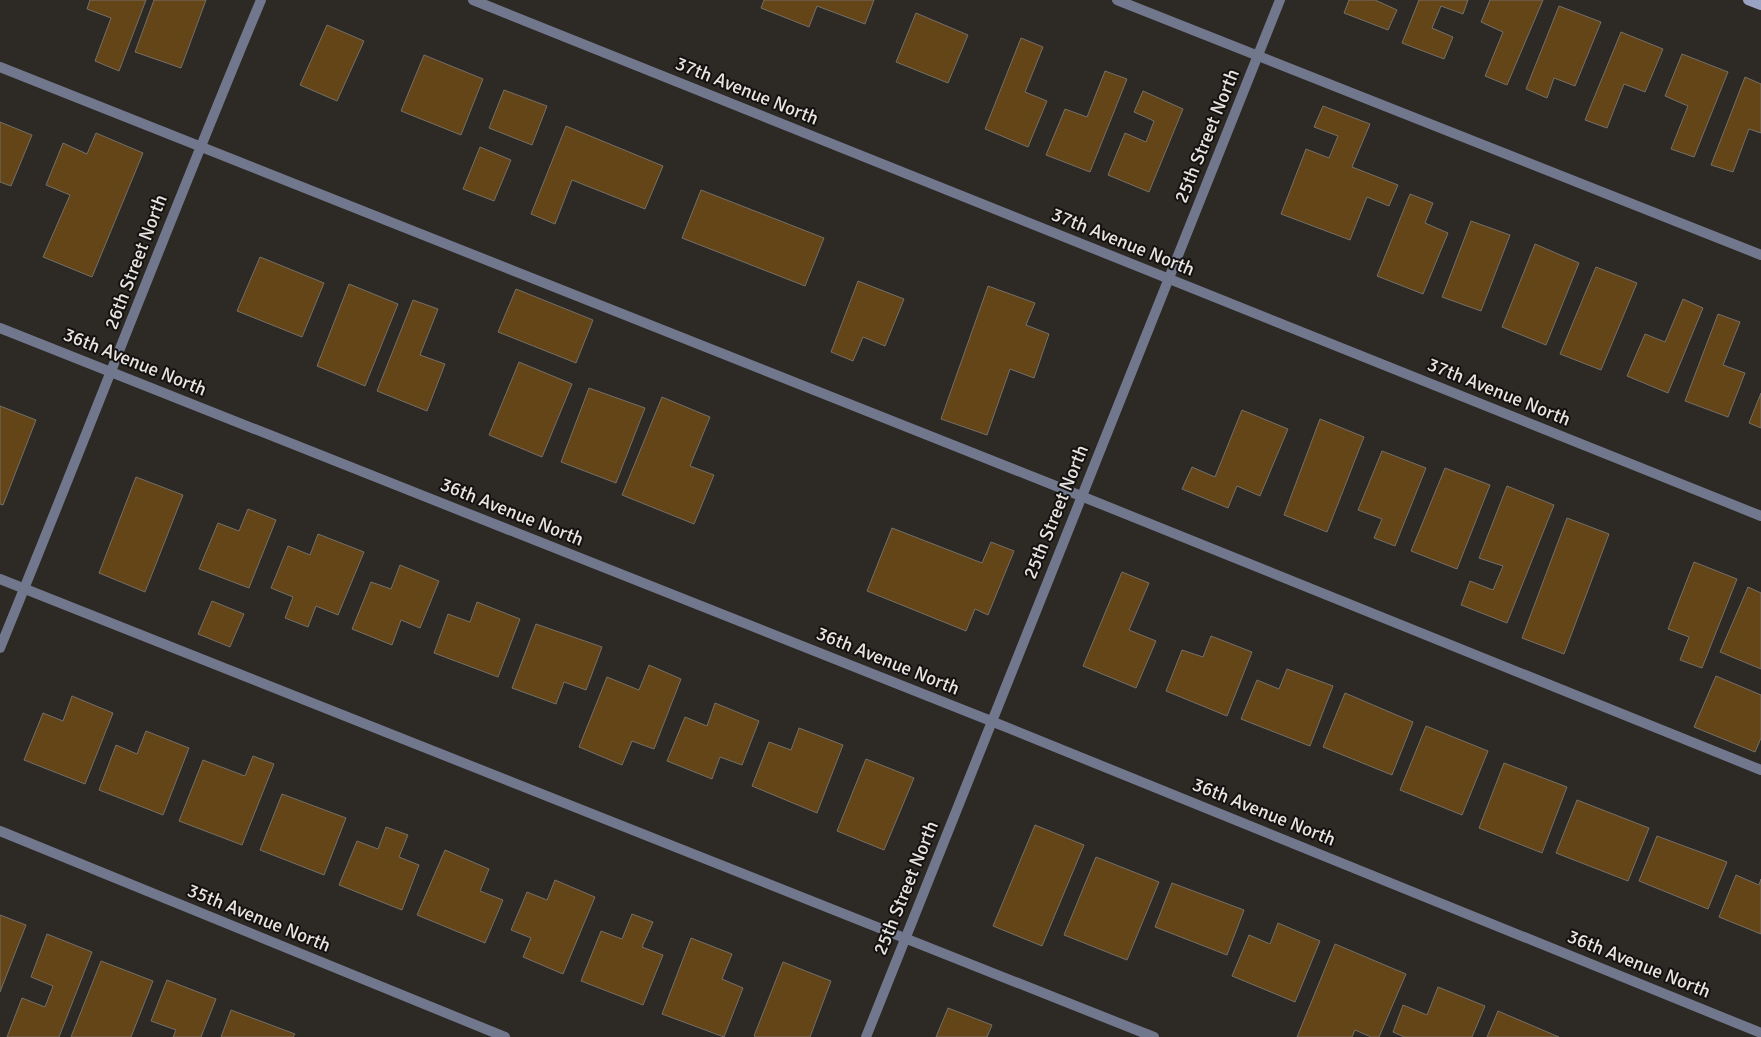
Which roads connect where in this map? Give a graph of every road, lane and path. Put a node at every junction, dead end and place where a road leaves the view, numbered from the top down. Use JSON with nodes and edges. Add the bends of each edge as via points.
{"nodes":[{"id":1,"x":261,"y":0,"type":"edge"},
{"id":2,"x":473,"y":0,"type":"edge"},
{"id":3,"x":1118,"y":0,"type":"edge"},
{"id":4,"x":1280,"y":0,"type":"edge"},
{"id":5,"x":1748,"y":0,"type":"edge"},
{"id":6,"x":1761,"y":5,"type":"edge"},
{"id":7,"x":1258,"y":56,"type":"junction"},
{"id":8,"x":0,"y":67,"type":"edge"},
{"id":9,"x":200,"y":146,"type":"junction"},
{"id":10,"x":1761,"y":255,"type":"edge"},
{"id":11,"x":1169,"y":278,"type":"junction"},
{"id":12,"x":0,"y":328,"type":"edge"},
{"id":13,"x":111,"y":372,"type":"junction"},
{"id":14,"x":1080,"y":496,"type":"junction"},
{"id":15,"x":1761,"y":516,"type":"edge"},
{"id":16,"x":0,"y":579,"type":"edge"},
{"id":17,"x":24,"y":588,"type":"junction"},
{"id":18,"x":0,"y":648,"type":"edge"},
{"id":19,"x":992,"y":721,"type":"junction"},
{"id":20,"x":1761,"y":770,"type":"edge"},
{"id":21,"x":0,"y":831,"type":"edge"},
{"id":22,"x":905,"y":938,"type":"junction"},
{"id":23,"x":1761,"y":1032,"type":"edge"},
{"id":24,"x":505,"y":1037,"type":"edge"},
{"id":25,"x":866,"y":1037,"type":"edge"},
{"id":26,"x":1154,"y":1037,"type":"edge"}],
"edges":[{"from":1,"to":9,"type":"street","name":"26th Street North"},
{"from":2,"to":11,"type":"street","name":"37th Avenue North"},
{"from":3,"to":7,"type":"street"},
{"from":4,"to":7,"type":"street","name":"25th Street North"},
{"from":5,"to":6,"type":"main road"},
{"from":7,"to":10,"type":"street"},
{"from":7,"to":11,"type":"street","name":"25th Street North"},
{"from":8,"to":9,"type":"street"},
{"from":9,"to":13,"type":"street","name":"26th Street North"},
{"from":9,"to":14,"type":"street"},
{"from":11,"to":14,"type":"street","name":"25th Street North"},
{"from":11,"to":15,"type":"street","name":"37th Avenue North"},
{"from":12,"to":13,"type":"street","name":"36th Avenue North"},
{"from":13,"to":17,"type":"street","name":"26th Street North"},
{"from":13,"to":19,"type":"street","name":"36th Avenue North"},
{"from":14,"to":19,"type":"street","name":"25th Street North"},
{"from":14,"to":20,"type":"street"},
{"from":16,"to":17,"type":"street"},
{"from":17,"to":18,"type":"street","name":"26th Street North"},
{"from":17,"to":22,"type":"street"},
{"from":19,"to":22,"type":"street","name":"25th Street North"},
{"from":19,"to":23,"type":"street","name":"36th Avenue North"},
{"from":21,"to":24,"type":"street","name":"35th Avenue North"},
{"from":22,"to":25,"type":"street","name":"25th Street North"},
{"from":22,"to":26,"type":"street"}]}
